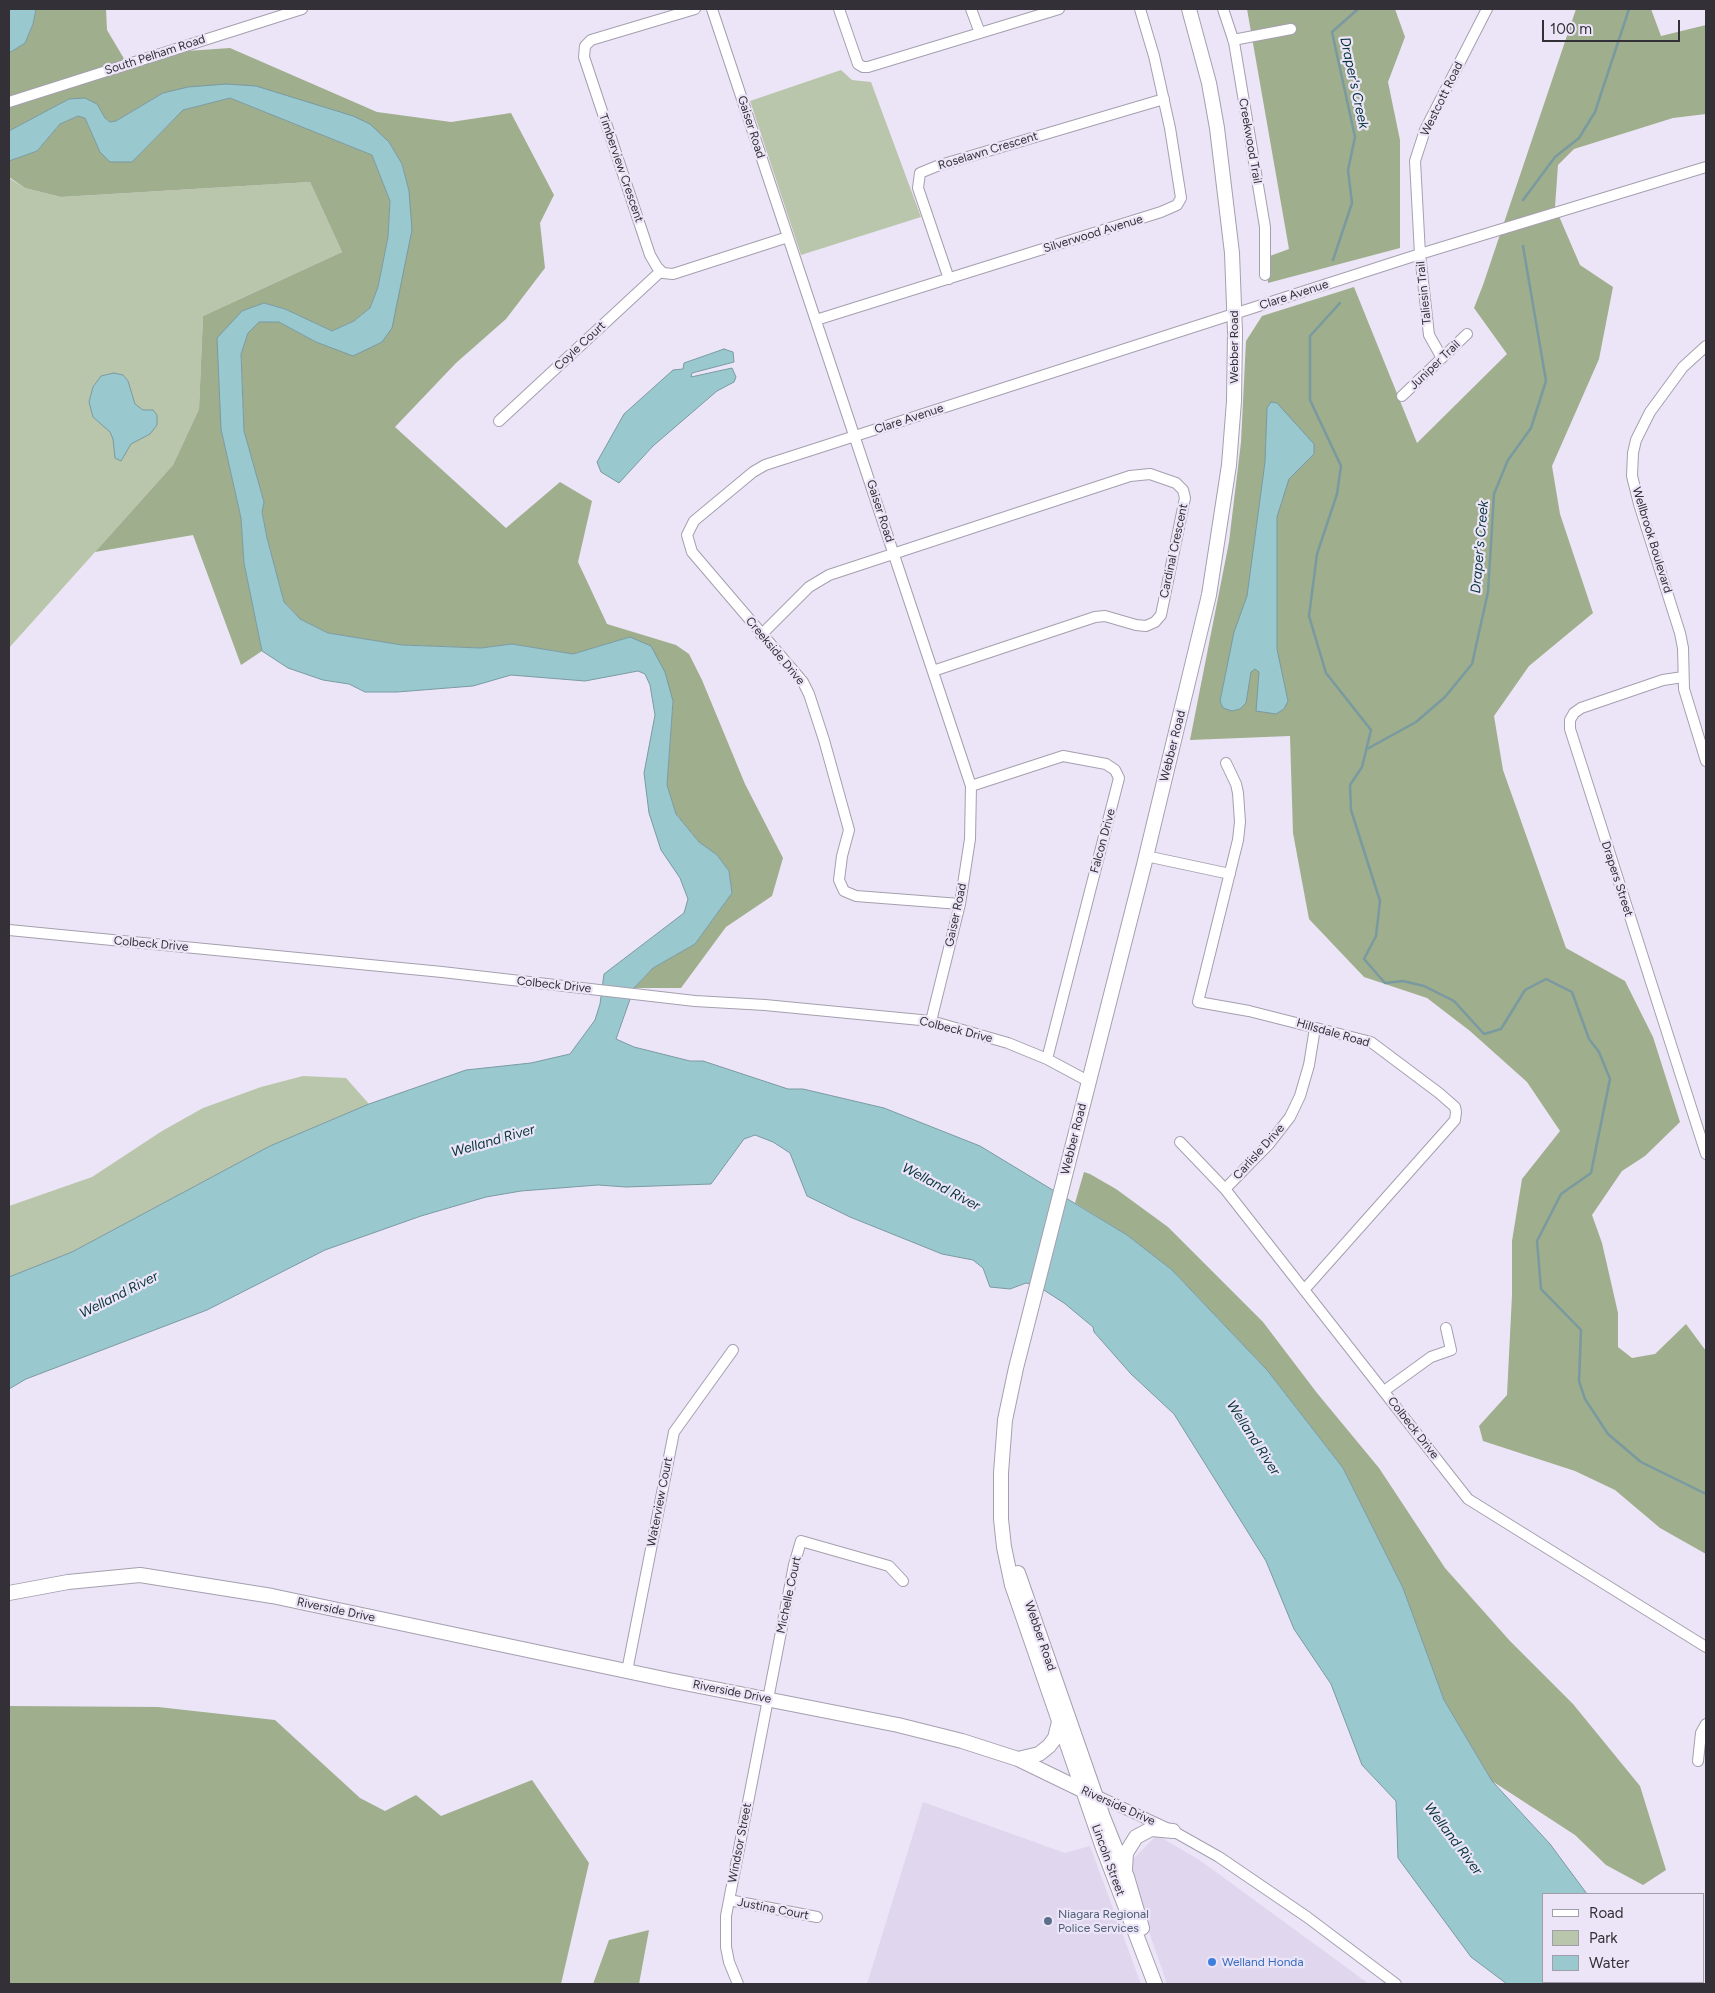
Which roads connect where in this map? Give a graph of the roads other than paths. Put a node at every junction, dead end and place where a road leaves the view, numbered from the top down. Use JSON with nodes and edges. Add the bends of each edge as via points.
{"nodes":[{"id":1,"x":302,"y":9,"type":"edge"},
{"id":2,"x":694,"y":9,"type":"edge"},
{"id":3,"x":712,"y":9,"type":"edge"},
{"id":4,"x":839,"y":9,"type":"edge"},
{"id":5,"x":971,"y":9,"type":"edge"},
{"id":6,"x":1059,"y":9,"type":"edge"},
{"id":7,"x":1140,"y":9,"type":"edge"},
{"id":8,"x":1190,"y":9,"type":"edge"},
{"id":9,"x":1223,"y":9,"type":"edge"},
{"id":10,"x":1487,"y":9,"type":"edge"},
{"id":11,"x":1291,"y":29,"type":"dead end"},
{"id":12,"x":980,"y":33,"type":"junction"},
{"id":13,"x":1233,"y":40,"type":"junction"},
{"id":14,"x":1164,"y":99,"type":"junction"},
{"id":15,"x":9,"y":102,"type":"edge"},
{"id":16,"x":1706,"y":166,"type":"edge"},
{"id":17,"x":788,"y":237,"type":"junction"},
{"id":18,"x":1420,"y":254,"type":"junction"},
{"id":19,"x":661,"y":271,"type":"junction"},
{"id":20,"x":1265,"y":275,"type":"dead end"},
{"id":21,"x":949,"y":279,"type":"junction"},
{"id":22,"x":1235,"y":314,"type":"junction"},
{"id":23,"x":816,"y":320,"type":"junction"},
{"id":24,"x":1467,"y":334,"type":"dead end"},
{"id":25,"x":1706,"y":346,"type":"edge"},
{"id":26,"x":1442,"y":358,"type":"junction"},
{"id":27,"x":1402,"y":396,"type":"dead end"},
{"id":28,"x":499,"y":421,"type":"dead end"},
{"id":29,"x":855,"y":436,"type":"junction"},
{"id":30,"x":894,"y":555,"type":"junction"},
{"id":31,"x":761,"y":634,"type":"junction"},
{"id":32,"x":933,"y":671,"type":"junction"},
{"id":33,"x":1683,"y":677,"type":"junction"},
{"id":34,"x":1706,"y":757,"type":"edge"},
{"id":35,"x":1226,"y":763,"type":"dead end"},
{"id":36,"x":972,"y":786,"type":"junction"},
{"id":37,"x":1146,"y":856,"type":"junction"},
{"id":38,"x":1230,"y":874,"type":"junction"},
{"id":39,"x":960,"y":904,"type":"junction"},
{"id":40,"x":9,"y":930,"type":"edge"},
{"id":41,"x":931,"y":1021,"type":"junction"},
{"id":42,"x":1315,"y":1028,"type":"junction"},
{"id":43,"x":1047,"y":1058,"type":"junction"},
{"id":44,"x":1088,"y":1081,"type":"junction"},
{"id":45,"x":1180,"y":1142,"type":"dead end"},
{"id":46,"x":1706,"y":1150,"type":"edge"},
{"id":47,"x":1225,"y":1189,"type":"junction"},
{"id":48,"x":1304,"y":1290,"type":"junction"},
{"id":49,"x":1446,"y":1328,"type":"dead end"},
{"id":50,"x":733,"y":1350,"type":"dead end"},
{"id":51,"x":1384,"y":1391,"type":"junction"},
{"id":52,"x":1001,"y":1473,"type":"junction"},
{"id":53,"x":903,"y":1581,"type":"dead end"},
{"id":54,"x":9,"y":1593,"type":"edge"},
{"id":55,"x":1706,"y":1646,"type":"edge"},
{"id":56,"x":628,"y":1671,"type":"junction"},
{"id":57,"x":768,"y":1700,"type":"junction"},
{"id":58,"x":1058,"y":1717,"type":"junction"},
{"id":59,"x":1706,"y":1724,"type":"edge"},
{"id":60,"x":1018,"y":1759,"type":"junction"},
{"id":61,"x":1698,"y":1761,"type":"dead end"},
{"id":62,"x":1089,"y":1793,"type":"junction"},
{"id":63,"x":1173,"y":1831,"type":"junction"},
{"id":64,"x":1127,"y":1877,"type":"junction"},
{"id":65,"x":729,"y":1900,"type":"junction"},
{"id":66,"x":816,"y":1917,"type":"dead end"},
{"id":67,"x":738,"y":1984,"type":"edge"},
{"id":68,"x":1156,"y":1984,"type":"edge"},
{"id":69,"x":1396,"y":1984,"type":"edge"}],
"edges":[{"from":1,"to":15,"type":"street","name":"South Pelham Road"},
{"from":2,"to":19,"type":"street","name":"Timberview Crescent","via":[[591,40],[585,46],[584,57],[650,255]]},
{"from":3,"to":17,"type":"street","name":"Gaiser Road"},
{"from":4,"to":12,"type":"street","via":[[855,57],[863,67]]},
{"from":5,"to":12,"type":"street"},
{"from":6,"to":12,"type":"street"},
{"from":7,"to":14,"type":"street","name":"Silverwood Avenue"},
{"from":8,"to":22,"type":"main road","name":"Webber Road","via":[[1209,83],[1218,137],[1232,252]]},
{"from":9,"to":13,"type":"street","name":"Creekwood Trail"},
{"from":10,"to":18,"type":"street","name":"Westcott Road","via":[[1425,130],[1414,161]]},
{"from":11,"to":13,"type":"street"},
{"from":13,"to":20,"type":"street","name":"Creekwood Trail","via":[[1265,227]]},
{"from":14,"to":21,"type":"street","name":"Silverwood Avenue","via":[[1180,188],[1181,198],[1177,205]]},
{"from":14,"to":21,"type":"street","name":"Roselawn Crescent","via":[[920,173],[918,188]]},
{"from":16,"to":18,"type":"street","name":"Clare Avenue"},
{"from":17,"to":19,"type":"street","via":[[674,274]]},
{"from":17,"to":23,"type":"street","name":"Gaiser Road"},
{"from":18,"to":22,"type":"street","name":"Clare Avenue"},
{"from":18,"to":26,"type":"street","name":"Taliesin Trail","via":[[1429,335]]},
{"from":19,"to":28,"type":"street","name":"Coyle Court"},
{"from":21,"to":23,"type":"street","name":"Silverwood Avenue"},
{"from":22,"to":29,"type":"street","name":"Clare Avenue"},
{"from":22,"to":37,"type":"main road","name":"Webber Road","via":[[1230,465],[1216,563]]},
{"from":23,"to":29,"type":"street","name":"Gaiser Road"},
{"from":24,"to":26,"type":"street","name":"Juniper Trail"},
{"from":25,"to":33,"type":"street","name":"Wellbrook Boulevard","via":[[1684,367],[1650,412],[1633,453],[1635,490],[1682,640]]},
{"from":26,"to":27,"type":"street","name":"Juniper Trail"},
{"from":29,"to":30,"type":"street","name":"Gaiser Road"},
{"from":29,"to":31,"type":"street","name":"Creekside Drive","via":[[765,465],[694,520],[689,528],[688,544],[692,552]]},
{"from":30,"to":31,"type":"street","name":"Cardinal Crescent","via":[[818,581]]},
{"from":30,"to":32,"type":"street","name":"Gaiser Road"},
{"from":30,"to":32,"type":"street","name":"Cardinal Crescent","via":[[1130,476],[1150,474],[1176,483],[1186,498],[1161,615],[1155,622],[1146,626],[1105,616],[1095,617]]},
{"from":31,"to":39,"type":"street","name":"Creekside Drive","via":[[803,682],[812,703],[849,830],[839,880],[844,891],[856,896]]},
{"from":32,"to":36,"type":"street","name":"Gaiser Road"},
{"from":33,"to":34,"type":"street","name":"Wellbrook Boulevard","via":[[1687,702]]},
{"from":33,"to":46,"type":"street","name":"Drapers Street","via":[[1663,680],[1581,708],[1570,720],[1570,729]]},
{"from":35,"to":38,"type":"street","name":"Hillsdale Road","via":[[1236,784],[1240,807],[1238,840]]},
{"from":36,"to":39,"type":"street","name":"Gaiser Road","via":[[970,840]]},
{"from":36,"to":43,"type":"street","name":"Falcon Drive","via":[[1063,756],[1106,764],[1120,778]]},
{"from":37,"to":38,"type":"street"},
{"from":37,"to":44,"type":"main road","name":"Webber Road"},
{"from":38,"to":42,"type":"street","name":"Hillsdale Road","via":[[1198,1002]]},
{"from":39,"to":41,"type":"street","name":"Gaiser Road"},
{"from":40,"to":41,"type":"street","name":"Colbeck Drive","via":[[424,970],[695,1001]]},
{"from":41,"to":43,"type":"street","name":"Colbeck Drive","via":[[1000,1040]]},
{"from":42,"to":47,"type":"street","name":"Carlisle Drive","via":[[1309,1065],[1290,1117],[1269,1144]]},
{"from":42,"to":48,"type":"street","name":"Hillsdale Road","via":[[1371,1042],[1439,1093],[1456,1112],[1455,1120]]},
{"from":43,"to":44,"type":"street","name":"Colbeck Drive"},
{"from":44,"to":52,"type":"main road","name":"Webber Road","via":[[1005,1420]]},
{"from":45,"to":47,"type":"street","name":"Colbeck Drive"},
{"from":47,"to":48,"type":"street","name":"Colbeck Drive"},
{"from":48,"to":51,"type":"street","name":"Colbeck Drive"},
{"from":49,"to":51,"type":"street","via":[[1451,1350],[1431,1357]]},
{"from":50,"to":56,"type":"street","name":"Waterview Court","via":[[674,1432]]},
{"from":51,"to":55,"type":"street","name":"Colbeck Drive","via":[[1468,1499]]},
{"from":52,"to":58,"type":"main road","name":"Webber Road","via":[[1001,1519],[1009,1571]]},
{"from":52,"to":62,"type":"main road","name":"Webber Road","via":[[1007,1525],[1019,1574]]},
{"from":53,"to":57,"type":"street","name":"Michelle Court","via":[[889,1566],[801,1541]]},
{"from":54,"to":56,"type":"main road","name":"Riverside Drive","via":[[68,1582],[140,1575],[272,1596]]},
{"from":56,"to":57,"type":"main road","name":"Riverside Drive"},
{"from":57,"to":60,"type":"main road","name":"Riverside Drive","via":[[898,1725]]},
{"from":57,"to":65,"type":"street","name":"Windsor Street"},
{"from":58,"to":60,"type":"main road","via":[[1058,1733],[1049,1746],[1039,1754]]},
{"from":58,"to":62,"type":"main road","name":"Webber Road"},
{"from":59,"to":61,"type":"street","via":[[1701,1733]]},
{"from":60,"to":62,"type":"main road","name":"Riverside Drive"},
{"from":62,"to":63,"type":"street","name":"Riverside Drive"},
{"from":62,"to":64,"type":"main road","name":"Lincoln Street"},
{"from":62,"to":68,"type":"main road","name":"Lincoln Street","via":[[1103,1848]]},
{"from":63,"to":64,"type":"main road","via":[[1152,1829],[1136,1837],[1125,1859]]},
{"from":63,"to":69,"type":"street","name":"Riverside Drive","via":[[1248,1875]]},
{"from":64,"to":68,"type":"main road","name":"Lincoln Street"},
{"from":65,"to":66,"type":"street","name":"Justina Court"},
{"from":65,"to":67,"type":"street","name":"Windsor Street","via":[[724,1931],[729,1962]]}]}
